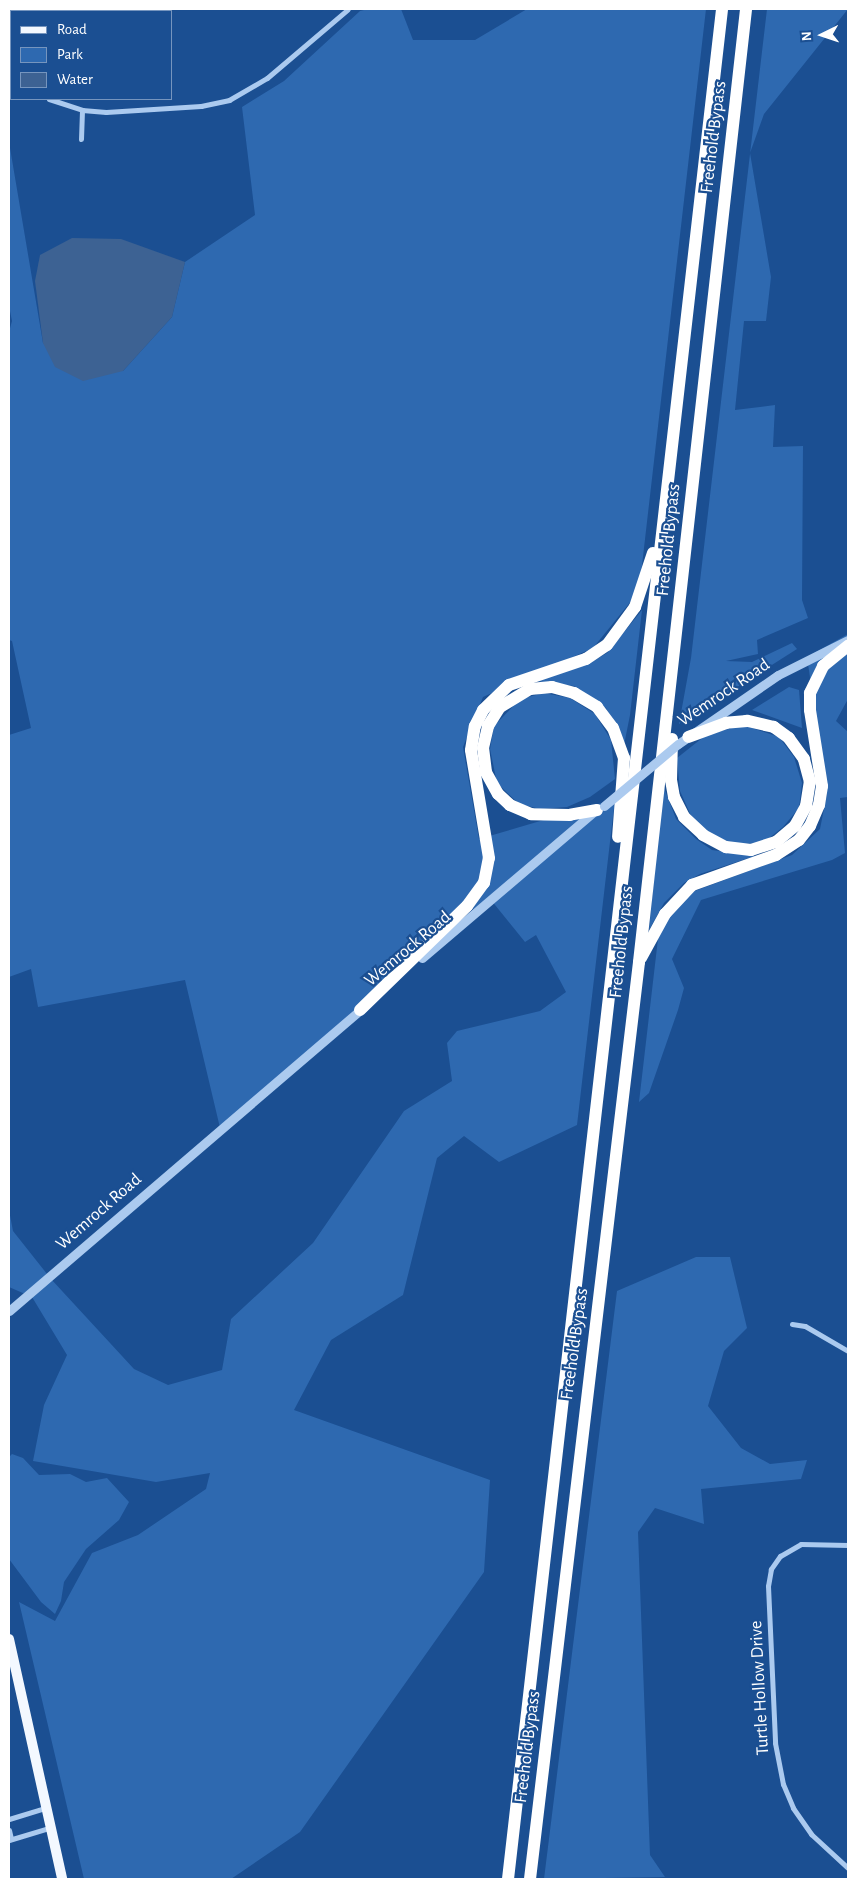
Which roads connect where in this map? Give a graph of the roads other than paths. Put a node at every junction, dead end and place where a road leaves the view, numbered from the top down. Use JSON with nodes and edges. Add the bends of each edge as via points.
{"nodes":[{"id":1,"x":348,"y":9,"type":"edge"},
{"id":2,"x":722,"y":9,"type":"edge"},
{"id":3,"x":746,"y":9,"type":"edge"},
{"id":4,"x":52,"y":100,"type":"edge"},
{"id":5,"x":82,"y":110,"type":"junction"},
{"id":6,"x":81,"y":139,"type":"dead end"},
{"id":7,"x":661,"y":521,"type":"junction"},
{"id":8,"x":685,"y":553,"type":"junction"},
{"id":9,"x":848,"y":640,"type":"edge"},
{"id":10,"x":848,"y":646,"type":"edge"},
{"id":11,"x":683,"y":740,"type":"junction"},
{"id":12,"x":600,"y":808,"type":"junction"},
{"id":13,"x":615,"y":939,"type":"junction"},
{"id":14,"x":639,"y":962,"type":"junction"},
{"id":15,"x":360,"y":1010,"type":"junction"},
{"id":16,"x":9,"y":1311,"type":"edge"},
{"id":17,"x":792,"y":1324,"type":"dead end"},
{"id":18,"x":848,"y":1350,"type":"edge"},
{"id":19,"x":848,"y":1545,"type":"edge"},
{"id":20,"x":9,"y":1639,"type":"edge"},
{"id":21,"x":45,"y":1808,"type":"junction"},
{"id":22,"x":9,"y":1819,"type":"edge"},
{"id":23,"x":49,"y":1828,"type":"junction"},
{"id":24,"x":9,"y":1830,"type":"edge"},
{"id":25,"x":10,"y":1840,"type":"edge"},
{"id":26,"x":848,"y":1868,"type":"edge"},
{"id":27,"x":62,"y":1879,"type":"edge"},
{"id":28,"x":508,"y":1879,"type":"edge"},
{"id":29,"x":530,"y":1879,"type":"edge"}],
"edges":[{"from":1,"to":5,"type":"street","via":[[267,78],[236,97],[201,106],[106,112]]},
{"from":2,"to":7,"type":"highway","name":"Freehold Bypass"},
{"from":3,"to":8,"type":"highway","name":"Freehold Bypass"},
{"from":4,"to":5,"type":"street"},
{"from":5,"to":6,"type":"street"},
{"from":7,"to":13,"type":"highway","name":"Freehold Bypass"},
{"from":7,"to":15,"type":"highway","via":[[641,593],[613,640],[586,658],[509,685],[483,710],[475,726],[471,750],[489,858],[484,883],[467,906]]},
{"from":8,"to":11,"type":"highway","via":[[671,753],[674,797],[684,817],[696,830],[726,847],[759,848],[776,842],[795,826],[806,806],[810,782],[804,759],[789,738],[774,727],[747,721],[726,723]]},
{"from":8,"to":14,"type":"highway","name":"Freehold Bypass"},
{"from":9,"to":11,"type":"street","name":"Wemrock Road","via":[[778,675]]},
{"from":10,"to":14,"type":"highway","via":[[823,666],[810,693],[822,786],[819,805],[810,826],[785,850],[692,885],[664,914]]},
{"from":11,"to":12,"type":"street","name":"Wemrock Road","bridge":true},
{"from":12,"to":13,"type":"highway","via":[[570,815],[531,814],[517,809],[498,794],[486,772],[483,748],[492,717],[508,700],[537,687],[566,690],[597,707],[613,728],[624,758]]},
{"from":12,"to":15,"type":"street","name":"Wemrock Road"},
{"from":13,"to":28,"type":"highway","name":"Freehold Bypass"},
{"from":14,"to":29,"type":"highway","name":"Freehold Bypass"},
{"from":15,"to":16,"type":"street","name":"Wemrock Road"},
{"from":17,"to":18,"type":"street","via":[[805,1326]]},
{"from":19,"to":26,"type":"street","name":"Turtle Hollow Drive","via":[[801,1544],[780,1556],[771,1569],[768,1586],[775,1743],[783,1784],[793,1808],[811,1834]]},
{"from":20,"to":21,"type":"main road"},
{"from":21,"to":22,"type":"street"},
{"from":21,"to":23,"type":"main road"},
{"from":23,"to":25,"type":"street"},
{"from":23,"to":27,"type":"main road"},
{"from":24,"to":25,"type":"street"}]}
